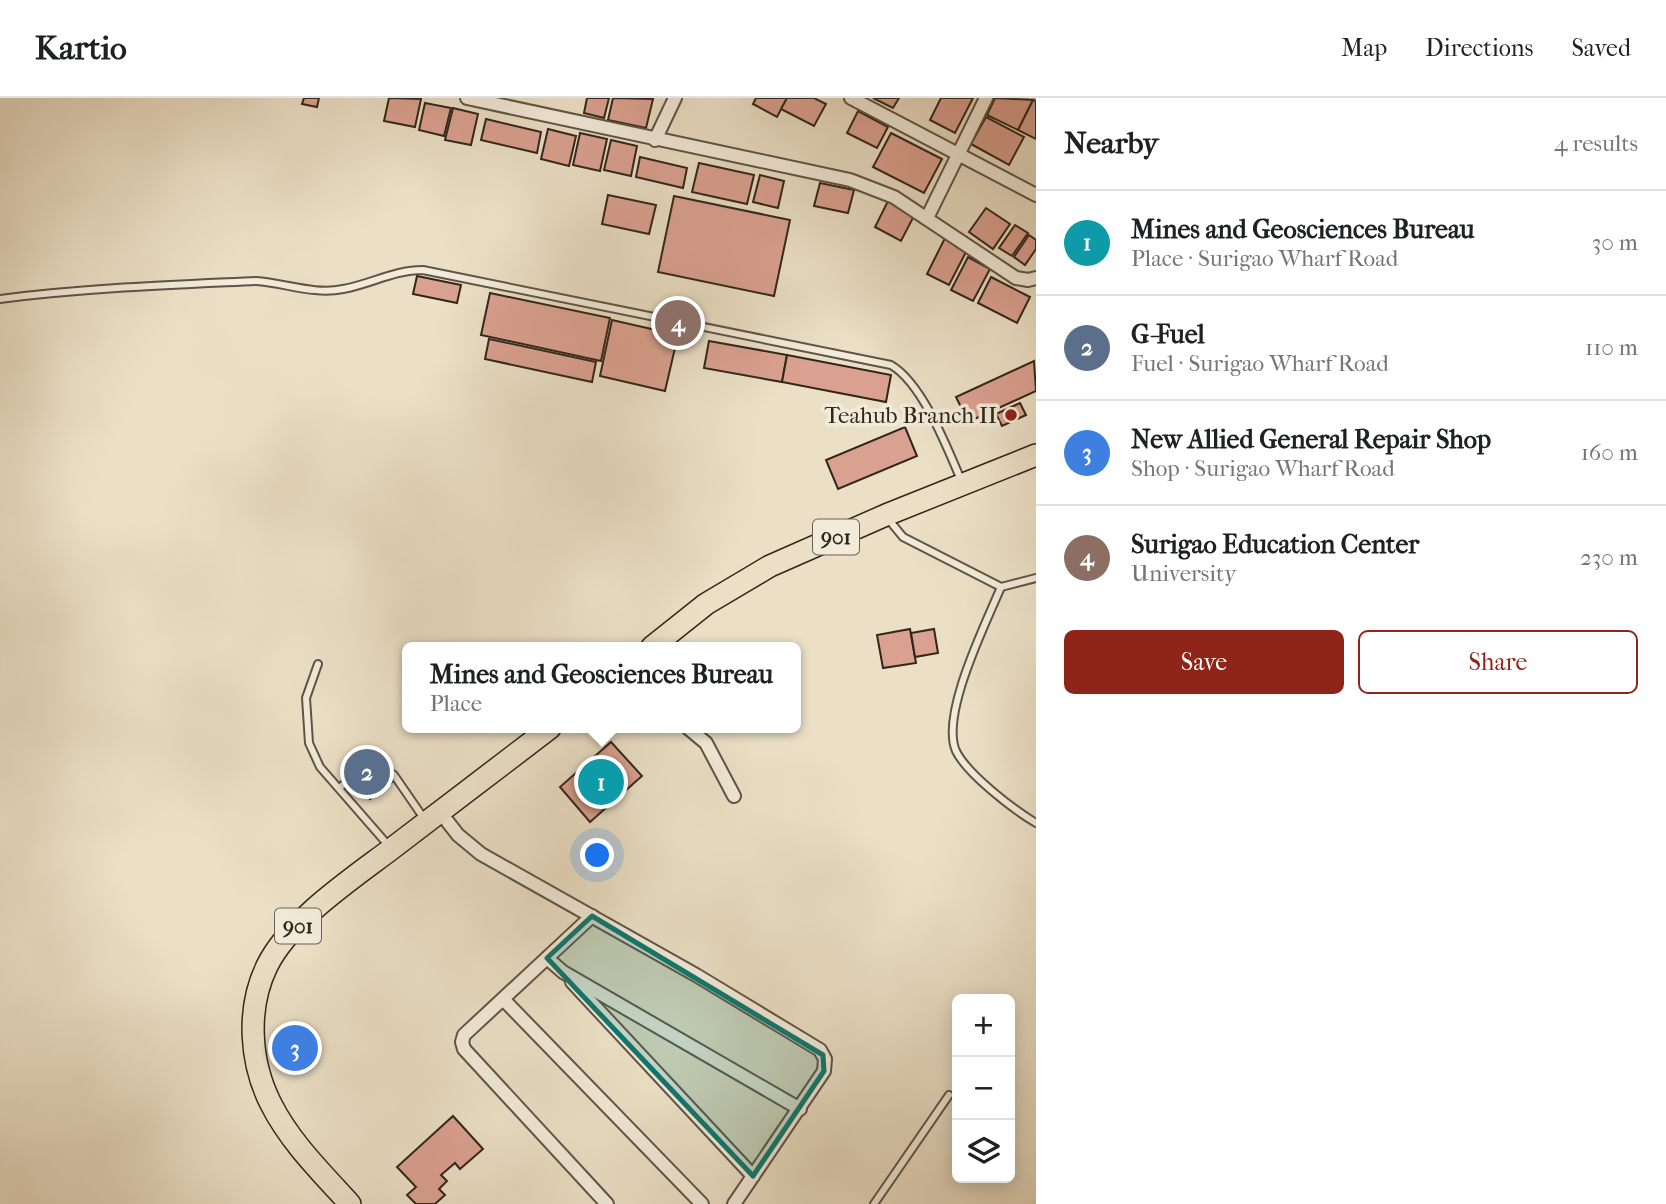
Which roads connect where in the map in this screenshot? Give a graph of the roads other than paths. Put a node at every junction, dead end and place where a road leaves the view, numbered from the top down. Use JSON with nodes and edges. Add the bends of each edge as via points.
{"nodes":[{"id":1,"x":467,"y":98,"type":"edge"},
{"id":2,"x":851,"y":98,"type":"edge"},
{"id":3,"x":986,"y":98,"type":"edge"},
{"id":4,"x":670,"y":100,"type":"edge"},
{"id":5,"x":655,"y":140,"type":"junction"},
{"id":6,"x":959,"y":153,"type":"junction"},
{"id":7,"x":1036,"y":195,"type":"edge"},
{"id":8,"x":928,"y":218,"type":"junction"},
{"id":9,"x":1036,"y":278,"type":"edge"},
{"id":10,"x":0,"y":299,"type":"edge"},
{"id":11,"x":1036,"y":455,"type":"edge"},
{"id":12,"x":963,"y":485,"type":"junction"},
{"id":13,"x":886,"y":515,"type":"junction"},
{"id":14,"x":1036,"y":578,"type":"edge"},
{"id":15,"x":1001,"y":587,"type":"junction"},
{"id":16,"x":658,"y":642,"type":"edge"},
{"id":17,"x":318,"y":664,"type":"dead end"},
{"id":18,"x":543,"y":733,"type":"edge"},
{"id":19,"x":694,"y":733,"type":"edge"},
{"id":20,"x":381,"y":766,"type":"dead end"},
{"id":21,"x":353,"y":777,"type":"dead end"},
{"id":22,"x":338,"y":789,"type":"junction"},
{"id":23,"x":734,"y":796,"type":"dead end"},
{"id":24,"x":433,"y":817,"type":"junction"},
{"id":25,"x":1036,"y":823,"type":"edge"},
{"id":26,"x":391,"y":849,"type":"junction"},
{"id":27,"x":592,"y":916,"type":"junction"},
{"id":28,"x":547,"y":958,"type":"junction"},
{"id":29,"x":563,"y":972,"type":"junction"},
{"id":30,"x":503,"y":999,"type":"junction"},
{"id":31,"x":949,"y":1095,"type":"dead end"},
{"id":32,"x":800,"y":1108,"type":"junction"},
{"id":33,"x":753,"y":1176,"type":"junction"},
{"id":34,"x":350,"y":1204,"type":"edge"},
{"id":35,"x":607,"y":1204,"type":"edge"},
{"id":36,"x":702,"y":1204,"type":"edge"},
{"id":37,"x":734,"y":1204,"type":"edge"},
{"id":38,"x":874,"y":1204,"type":"edge"}],
"edges":[{"from":1,"to":5,"type":"street"},
{"from":2,"to":6,"type":"street"},
{"from":3,"to":6,"type":"street"},
{"from":4,"to":5,"type":"street"},
{"from":5,"to":8,"type":"street","via":[[850,180],[894,197]]},
{"from":6,"to":7,"type":"street"},
{"from":6,"to":8,"type":"street"},
{"from":8,"to":9,"type":"street","via":[[1016,278]]},
{"from":10,"to":12,"type":"lane","via":[[256,281],[342,290],[398,272],[423,270],[891,365],[913,383]]},
{"from":11,"to":12,"type":"main road","number":"901"},
{"from":12,"to":13,"type":"main road","number":"901"},
{"from":13,"to":15,"type":"lane","via":[[903,537]]},
{"from":13,"to":16,"type":"main road","number":"901","via":[[759,572],[706,604]]},
{"from":14,"to":15,"type":"lane"},
{"from":15,"to":25,"type":"lane","via":[[958,695],[952,735],[963,762]]},
{"from":17,"to":22,"type":"lane","via":[[306,698],[309,743],[320,768]]},
{"from":18,"to":24,"type":"main road","number":"901"},
{"from":19,"to":23,"type":"street","via":[[706,743]]},
{"from":20,"to":24,"type":"lane"},
{"from":21,"to":22,"type":"lane"},
{"from":22,"to":26,"type":"lane"},
{"from":24,"to":26,"type":"main road","number":"901"},
{"from":24,"to":27,"type":"street","via":[[481,853]]},
{"from":26,"to":34,"type":"main road","number":"901","via":[[296,928],[268,964],[255,1008],[254,1055],[271,1104],[290,1135]]},
{"from":27,"to":28,"type":"street"},
{"from":27,"to":32,"type":"street","via":[[820,1050],[824,1071]]},
{"from":28,"to":29,"type":"street"},
{"from":28,"to":30,"type":"street"},
{"from":29,"to":32,"type":"street"},
{"from":29,"to":33,"type":"street"},
{"from":30,"to":35,"type":"street","via":[[464,1035],[463,1046]]},
{"from":30,"to":36,"type":"street"},
{"from":31,"to":38,"type":"lane"},
{"from":32,"to":33,"type":"street"},
{"from":33,"to":37,"type":"street"}]}
